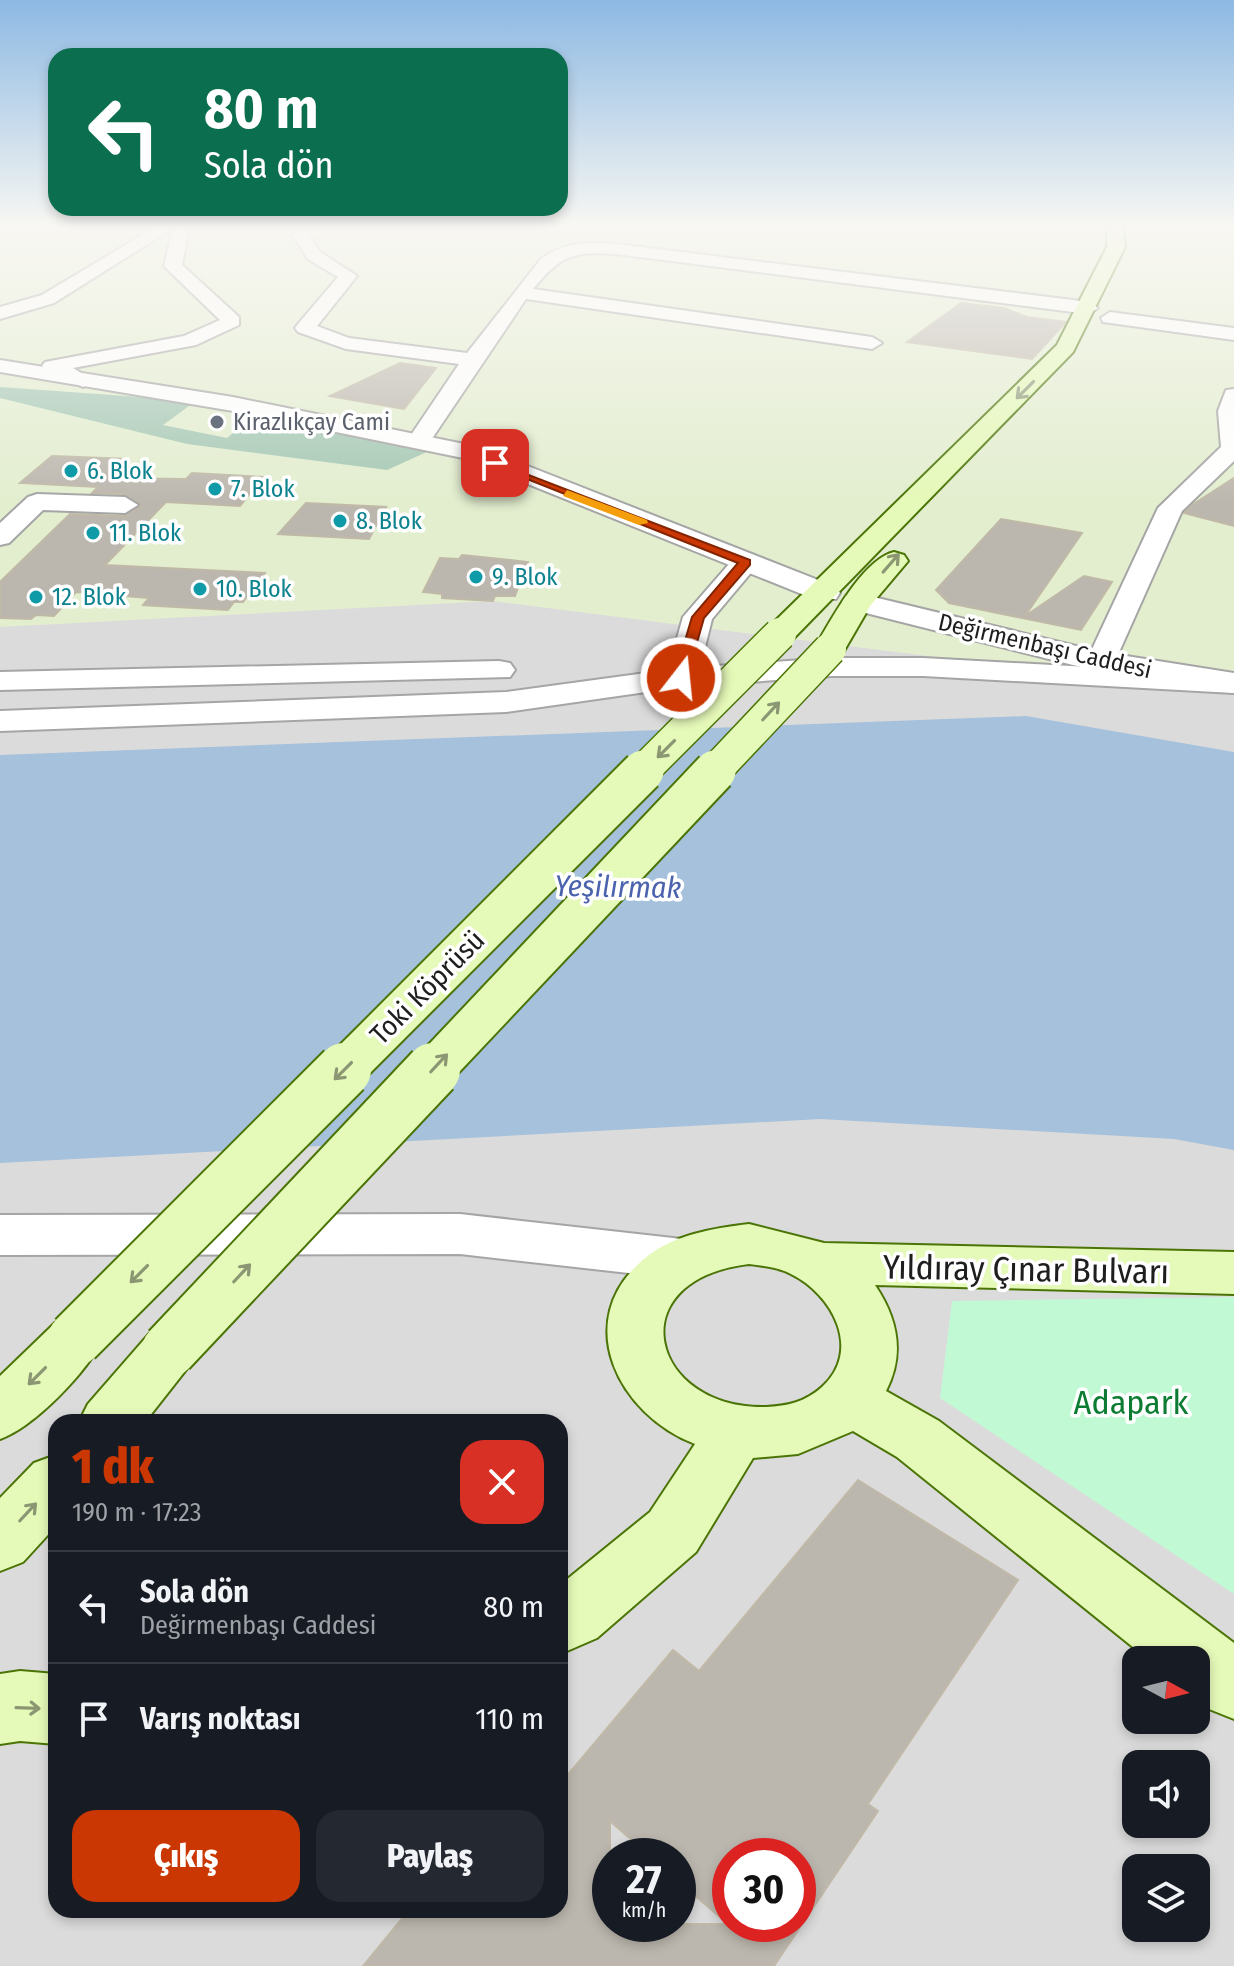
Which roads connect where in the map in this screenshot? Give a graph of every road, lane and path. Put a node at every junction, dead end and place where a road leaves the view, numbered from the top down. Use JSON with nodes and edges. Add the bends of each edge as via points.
{"nodes":[{"id":1,"x":231,"y":320,"type":"edge"},
{"id":2,"x":313,"y":320,"type":"edge"},
{"id":3,"x":503,"y":320,"type":"edge"},
{"id":4,"x":710,"y":320,"type":"edge"},
{"id":5,"x":1095,"y":320,"type":"edge"},
{"id":6,"x":1103,"y":320,"type":"edge"},
{"id":7,"x":1164,"y":320,"type":"edge"},
{"id":8,"x":1234,"y":334,"type":"edge"},
{"id":9,"x":872,"y":343,"type":"dead end"},
{"id":10,"x":472,"y":360,"type":"junction"},
{"id":11,"x":0,"y":366,"type":"edge"},
{"id":12,"x":0,"y":378,"type":"edge"},
{"id":13,"x":83,"y":381,"type":"junction"},
{"id":14,"x":1234,"y":395,"type":"edge"},
{"id":15,"x":419,"y":441,"type":"junction"},
{"id":16,"x":946,"y":502,"type":"dead end"},
{"id":17,"x":125,"y":505,"type":"dead end"},
{"id":18,"x":0,"y":537,"type":"edge"},
{"id":19,"x":906,"y":546,"type":"dead end"},
{"id":20,"x":746,"y":562,"type":"junction"},
{"id":21,"x":825,"y":593,"type":"junction"},
{"id":22,"x":857,"y":602,"type":"junction"},
{"id":23,"x":1101,"y":662,"type":"junction"},
{"id":24,"x":499,"y":670,"type":"dead end"},
{"id":25,"x":681,"y":678,"type":"junction"},
{"id":26,"x":0,"y":681,"type":"edge"},
{"id":27,"x":1234,"y":684,"type":"edge"},
{"id":28,"x":0,"y":721,"type":"edge"},
{"id":29,"x":0,"y":1235,"type":"edge"},
{"id":30,"x":682,"y":1259,"type":"junction"},
{"id":31,"x":818,"y":1263,"type":"junction"},
{"id":32,"x":1234,"y":1273,"type":"edge"},
{"id":33,"x":849,"y":1399,"type":"junction"},
{"id":34,"x":0,"y":1414,"type":"edge"},
{"id":35,"x":116,"y":1414,"type":"edge"},
{"id":36,"x":737,"y":1431,"type":"junction"},
{"id":37,"x":48,"y":1491,"type":"edge"},
{"id":38,"x":0,"y":1542,"type":"edge"},
{"id":39,"x":568,"y":1618,"type":"edge"},
{"id":40,"x":1234,"y":1685,"type":"edge"},
{"id":41,"x":48,"y":1708,"type":"edge"},
{"id":42,"x":0,"y":1709,"type":"edge"}],
"edges":[{"from":1,"to":13,"type":"street","via":[[189,341],[52,366]]},
{"from":2,"to":10,"type":"street","via":[[305,328],[346,343]]},
{"from":3,"to":10,"type":"street"},
{"from":4,"to":9,"type":"street"},
{"from":5,"to":21,"type":"main road","name":"Toki Köprüsü","one_way":true},
{"from":6,"to":16,"type":"main road","via":[[1096,342]]},
{"from":7,"to":8,"type":"street"},
{"from":10,"to":15,"type":"street"},
{"from":11,"to":13,"type":"street"},
{"from":12,"to":13,"type":"street"},
{"from":13,"to":15,"type":"street"},
{"from":14,"to":23,"type":"street","via":[[1229,411],[1233,449],[1171,508]]},
{"from":15,"to":20,"type":"street","via":[[470,452]]},
{"from":17,"to":18,"type":"street","via":[[37,502]]},
{"from":22,"to":19,"type":"main road","one_way":true},
{"from":20,"to":21,"type":"street"},
{"from":20,"to":25,"type":"street","via":[[698,617]]},
{"from":21,"to":34,"type":"main road","name":"Toki Köprüsü","one_way":true,"bridge":true},
{"from":22,"to":23,"type":"street","name":"Değirmenbaşı Caddesi"},
{"from":35,"to":22,"type":"main road","one_way":true,"bridge":true,"via":[[169,1350],[830,649]]},
{"from":23,"to":27,"type":"street","name":"Değirmenbaşı Caddesi"},
{"from":24,"to":26,"type":"street"},
{"from":25,"to":27,"type":"street","via":[[832,667],[923,667]]},
{"from":25,"to":28,"type":"street","via":[[506,702]]},
{"from":29,"to":30,"type":"street","via":[[460,1234]]},
{"from":30,"to":31,"type":"main road","via":[[714,1247],[749,1244]]},
{"from":30,"to":36,"type":"main road","via":[[656,1278],[639,1305],[634,1336],[642,1368],[663,1397],[685,1412]]},
{"from":31,"to":32,"type":"main road","name":"Yıldıray Çınar Bulvarı"},
{"from":31,"to":33,"type":"main road","via":[[845,1284],[868,1326],[866,1372]]},
{"from":33,"to":36,"type":"main road","via":[[819,1421],[779,1432]]},
{"from":33,"to":40,"type":"main road","via":[[918,1439]]},
{"from":36,"to":39,"type":"main road","via":[[673,1532]]},
{"from":38,"to":37,"type":"main road","one_way":true},
{"from":42,"to":41,"type":"main road","one_way":true}]}
